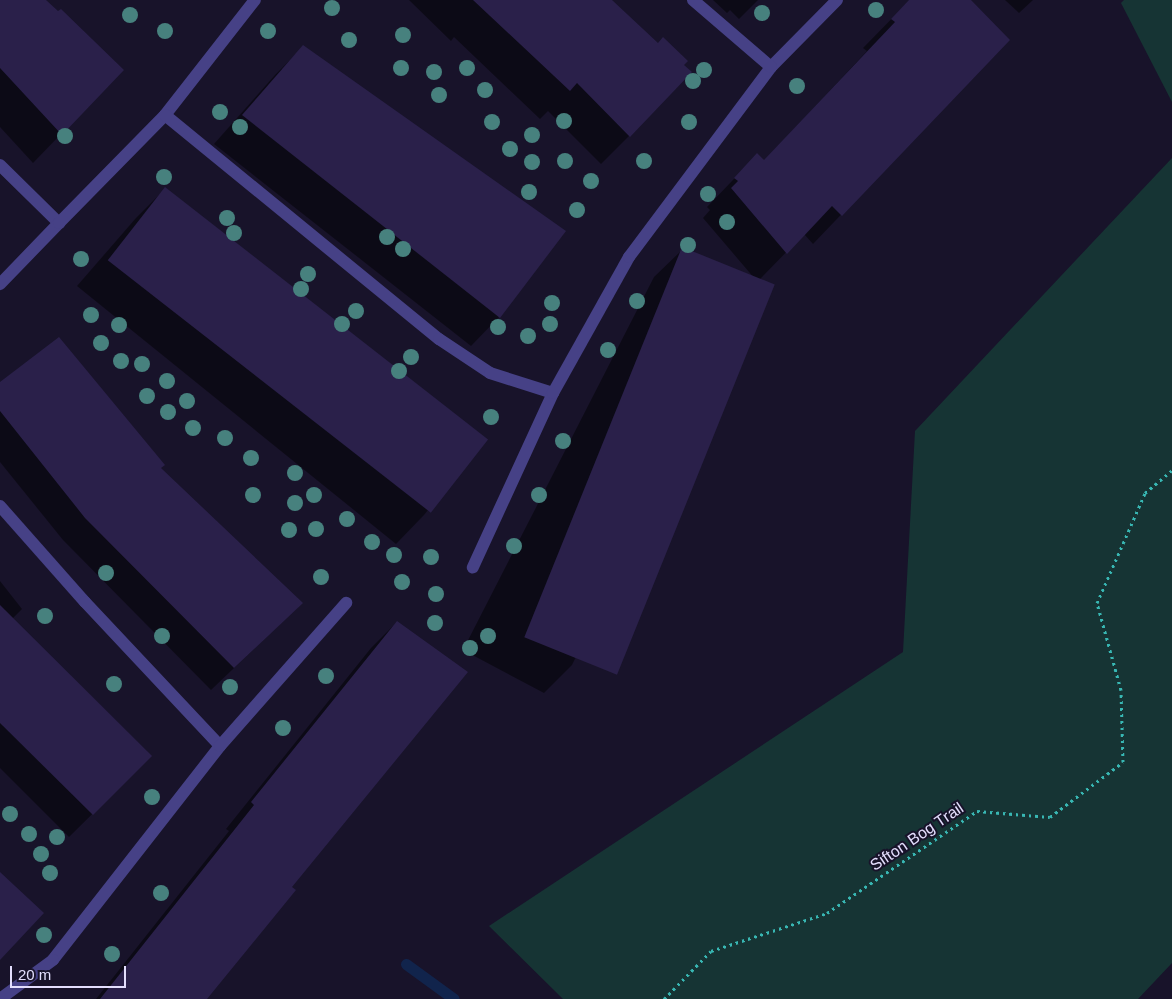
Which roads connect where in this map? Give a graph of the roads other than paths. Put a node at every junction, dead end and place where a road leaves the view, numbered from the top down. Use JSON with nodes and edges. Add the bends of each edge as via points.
{"nodes":[{"id":1,"x":255,"y":0,"type":"edge"},
{"id":2,"x":693,"y":0,"type":"edge"},
{"id":3,"x":837,"y":0,"type":"edge"},
{"id":4,"x":771,"y":67,"type":"junction"},
{"id":5,"x":165,"y":115,"type":"junction"},
{"id":6,"x":0,"y":165,"type":"edge"},
{"id":7,"x":59,"y":223,"type":"junction"},
{"id":8,"x":0,"y":284,"type":"edge"},
{"id":9,"x":553,"y":393,"type":"junction"},
{"id":10,"x":0,"y":506,"type":"edge"},
{"id":11,"x":473,"y":567,"type":"dead end"},
{"id":12,"x":346,"y":603,"type":"dead end"},
{"id":13,"x":220,"y":746,"type":"junction"},
{"id":14,"x":0,"y":999,"type":"edge"}],
"edges":[{"from":1,"to":5,"type":"lane"},
{"from":2,"to":4,"type":"lane"},
{"from":3,"to":4,"type":"lane"},
{"from":4,"to":9,"type":"lane","via":[[629,257]]},
{"from":5,"to":7,"type":"lane"},
{"from":5,"to":9,"type":"lane","via":[[439,339],[490,373]]},
{"from":6,"to":7,"type":"lane"},
{"from":7,"to":8,"type":"lane"},
{"from":9,"to":11,"type":"lane"},
{"from":10,"to":13,"type":"lane"},
{"from":12,"to":13,"type":"lane"},
{"from":13,"to":14,"type":"lane","via":[[53,960]]}]}
